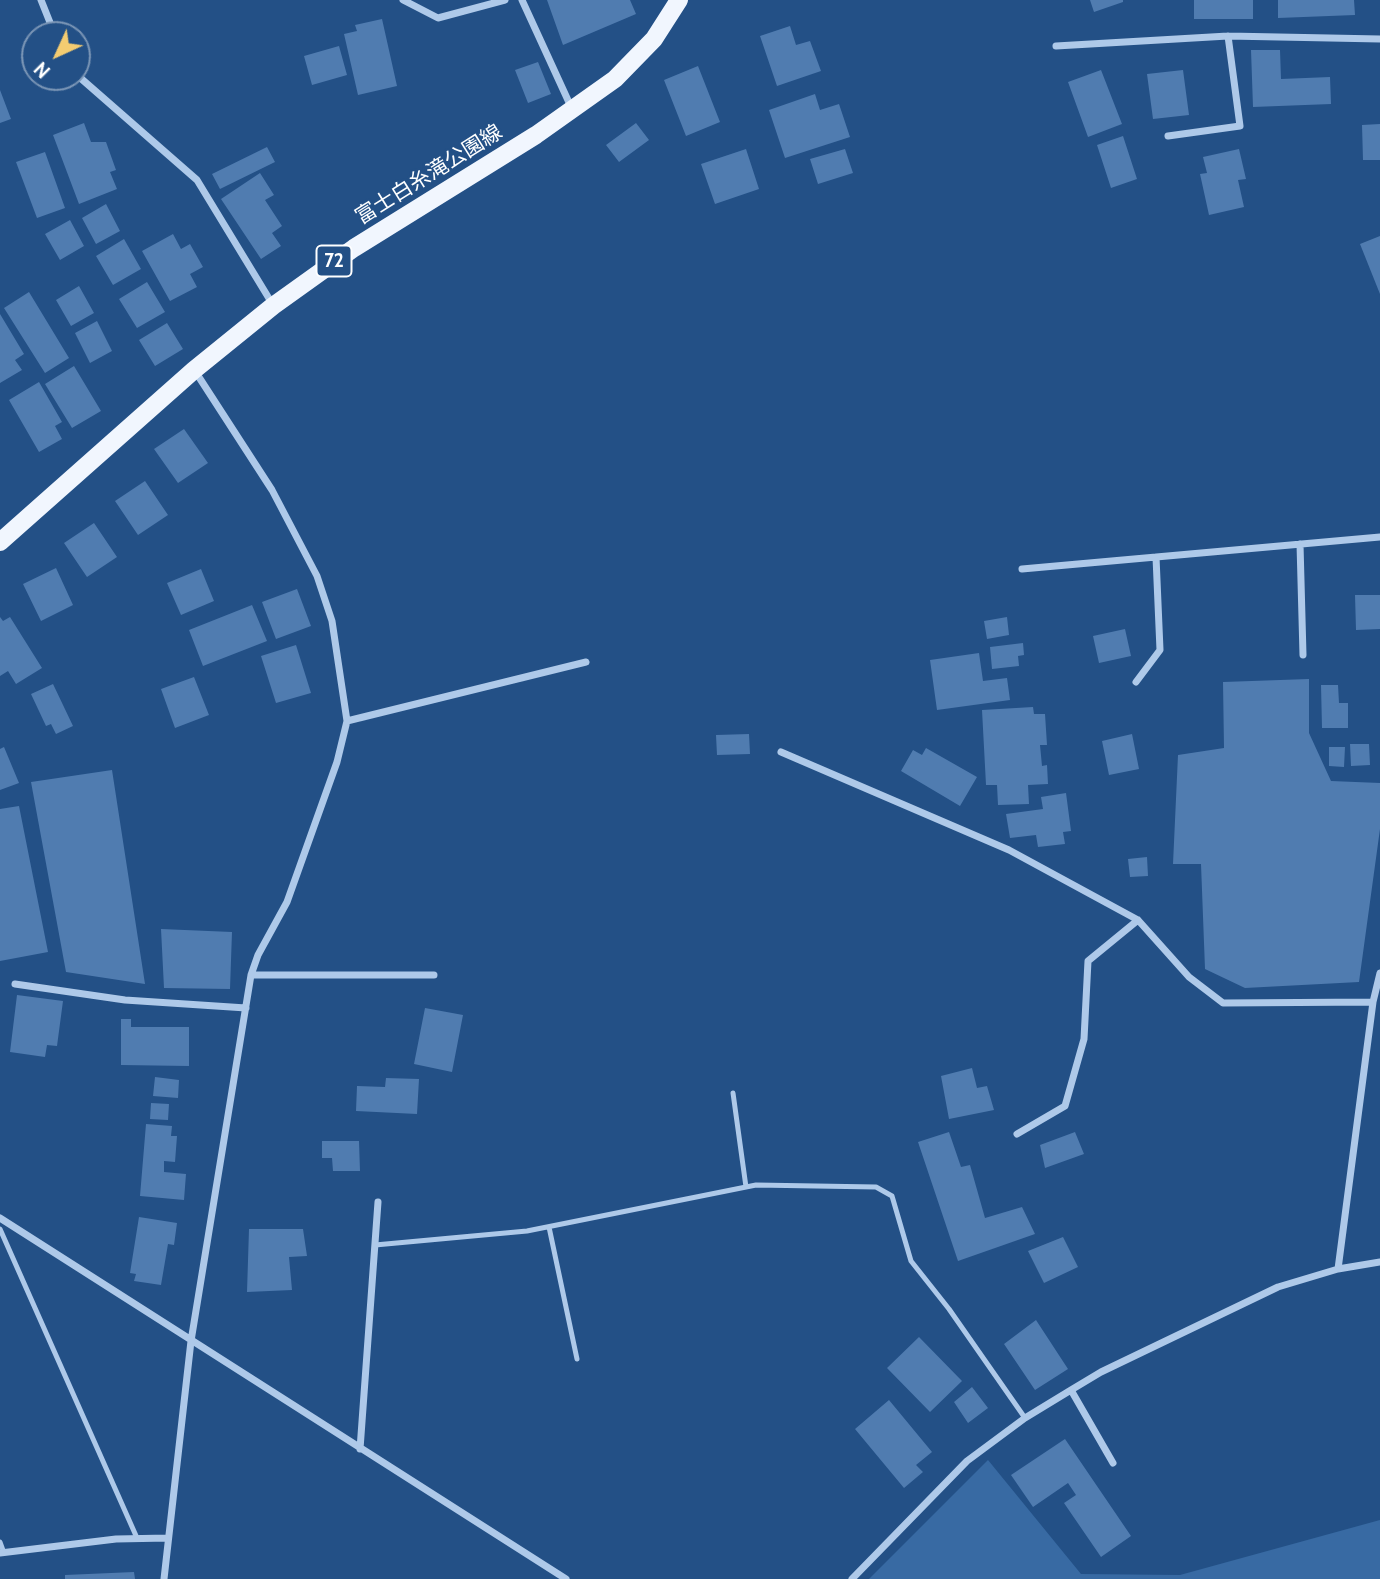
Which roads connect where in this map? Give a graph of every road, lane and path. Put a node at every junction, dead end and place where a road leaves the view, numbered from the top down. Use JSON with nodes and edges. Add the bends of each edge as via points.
{"nodes":[{"id":1,"x":41,"y":0,"type":"edge"},
{"id":2,"x":403,"y":0,"type":"edge"},
{"id":3,"x":505,"y":0,"type":"edge"},
{"id":4,"x":522,"y":0,"type":"edge"},
{"id":5,"x":679,"y":0,"type":"edge"},
{"id":6,"x":49,"y":21,"type":"edge"},
{"id":7,"x":1228,"y":36,"type":"junction"},
{"id":8,"x":1380,"y":39,"type":"edge"},
{"id":9,"x":1055,"y":46,"type":"dead end"},
{"id":10,"x":91,"y":87,"type":"edge"},
{"id":11,"x":572,"y":109,"type":"junction"},
{"id":12,"x":1168,"y":136,"type":"dead end"},
{"id":13,"x":273,"y":306,"type":"junction"},
{"id":14,"x":194,"y":370,"type":"junction"},
{"id":15,"x":1380,"y":537,"type":"edge"},
{"id":16,"x":0,"y":542,"type":"edge"},
{"id":17,"x":1300,"y":544,"type":"junction"},
{"id":18,"x":1156,"y":557,"type":"junction"},
{"id":19,"x":1022,"y":569,"type":"dead end"},
{"id":20,"x":1303,"y":655,"type":"dead end"},
{"id":21,"x":586,"y":662,"type":"dead end"},
{"id":22,"x":1136,"y":682,"type":"dead end"},
{"id":23,"x":347,"y":721,"type":"junction"},
{"id":24,"x":781,"y":752,"type":"dead end"},
{"id":25,"x":1138,"y":920,"type":"junction"},
{"id":26,"x":1380,"y":973,"type":"edge"},
{"id":27,"x":251,"y":975,"type":"junction"},
{"id":28,"x":434,"y":975,"type":"dead end"},
{"id":29,"x":15,"y":984,"type":"dead end"},
{"id":30,"x":1373,"y":1002,"type":"junction"},
{"id":31,"x":246,"y":1008,"type":"junction"},
{"id":32,"x":733,"y":1093,"type":"dead end"},
{"id":33,"x":1017,"y":1135,"type":"dead end"},
{"id":34,"x":746,"y":1187,"type":"junction"},
{"id":35,"x":378,"y":1202,"type":"dead end"},
{"id":36,"x":0,"y":1218,"type":"edge"},
{"id":37,"x":549,"y":1227,"type":"junction"},
{"id":38,"x":0,"y":1229,"type":"edge"},
{"id":39,"x":374,"y":1245,"type":"junction"},
{"id":40,"x":1380,"y":1262,"type":"edge"},
{"id":41,"x":1338,"y":1269,"type":"junction"},
{"id":42,"x":191,"y":1341,"type":"junction"},
{"id":43,"x":577,"y":1359,"type":"dead end"},
{"id":44,"x":1072,"y":1390,"type":"junction"},
{"id":45,"x":1025,"y":1418,"type":"junction"},
{"id":46,"x":359,"y":1449,"type":"junction"},
{"id":47,"x":1113,"y":1463,"type":"dead end"},
{"id":48,"x":137,"y":1538,"type":"junction"},
{"id":49,"x":167,"y":1538,"type":"junction"},
{"id":50,"x":0,"y":1542,"type":"edge"},
{"id":51,"x":2,"y":1553,"type":"edge"},
{"id":52,"x":164,"y":1579,"type":"edge"},
{"id":53,"x":566,"y":1579,"type":"edge"},
{"id":54,"x":852,"y":1579,"type":"edge"}],
"edges":[{"from":1,"to":6,"type":"street"},
{"from":2,"to":3,"type":"street","via":[[438,18]]},
{"from":4,"to":11,"type":"street"},
{"from":5,"to":11,"type":"main road","name":"富士白糸滝公園線","number":"72","via":[[639,55],[615,79]]},
{"from":7,"to":8,"type":"street"},
{"from":7,"to":9,"type":"street"},
{"from":7,"to":12,"type":"street","via":[[1240,126]]},
{"from":10,"to":13,"type":"street","via":[[197,180]]},
{"from":11,"to":13,"type":"main road","name":"富士白糸滝公園線","number":"72","via":[[354,248]]},
{"from":13,"to":14,"type":"main road","name":"富士白糸滝公園線","number":"72"},
{"from":14,"to":16,"type":"main road","name":"富士白糸滝公園線","number":"72"},
{"from":14,"to":23,"type":"street","via":[[272,490],[317,576],[332,621]]},
{"from":15,"to":17,"type":"street"},
{"from":17,"to":18,"type":"street"},
{"from":17,"to":20,"type":"street"},
{"from":18,"to":19,"type":"street"},
{"from":18,"to":22,"type":"street","via":[[1160,650]]},
{"from":21,"to":23,"type":"street"},
{"from":23,"to":27,"type":"street","via":[[337,762],[286,902]]},
{"from":24,"to":25,"type":"street","via":[[1009,849]]},
{"from":25,"to":30,"type":"street","via":[[1189,977],[1223,1003]]},
{"from":25,"to":33,"type":"street","via":[[1088,961],[1084,1039],[1065,1106]]},
{"from":26,"to":30,"type":"street"},
{"from":27,"to":28,"type":"street"},
{"from":27,"to":31,"type":"street"},
{"from":29,"to":31,"type":"street","via":[[125,1000]]},
{"from":30,"to":41,"type":"street"},
{"from":31,"to":42,"type":"street"},
{"from":32,"to":34,"type":"lane"},
{"from":34,"to":37,"type":"lane"},
{"from":34,"to":45,"type":"lane","via":[[876,1186],[892,1196],[911,1261]]},
{"from":35,"to":39,"type":"street"},
{"from":36,"to":42,"type":"street"},
{"from":37,"to":39,"type":"lane"},
{"from":37,"to":43,"type":"lane"},
{"from":38,"to":48,"type":"lane"},
{"from":39,"to":46,"type":"street"},
{"from":40,"to":41,"type":"street"},
{"from":41,"to":44,"type":"street","via":[[1278,1287]]},
{"from":42,"to":46,"type":"street"},
{"from":42,"to":49,"type":"street"},
{"from":44,"to":45,"type":"street"},
{"from":44,"to":47,"type":"street"},
{"from":45,"to":54,"type":"street","via":[[967,1461]]},
{"from":46,"to":53,"type":"street"},
{"from":48,"to":49,"type":"street"},
{"from":48,"to":51,"type":"street"},
{"from":49,"to":52,"type":"street"},
{"from":50,"to":51,"type":"lane"}]}
